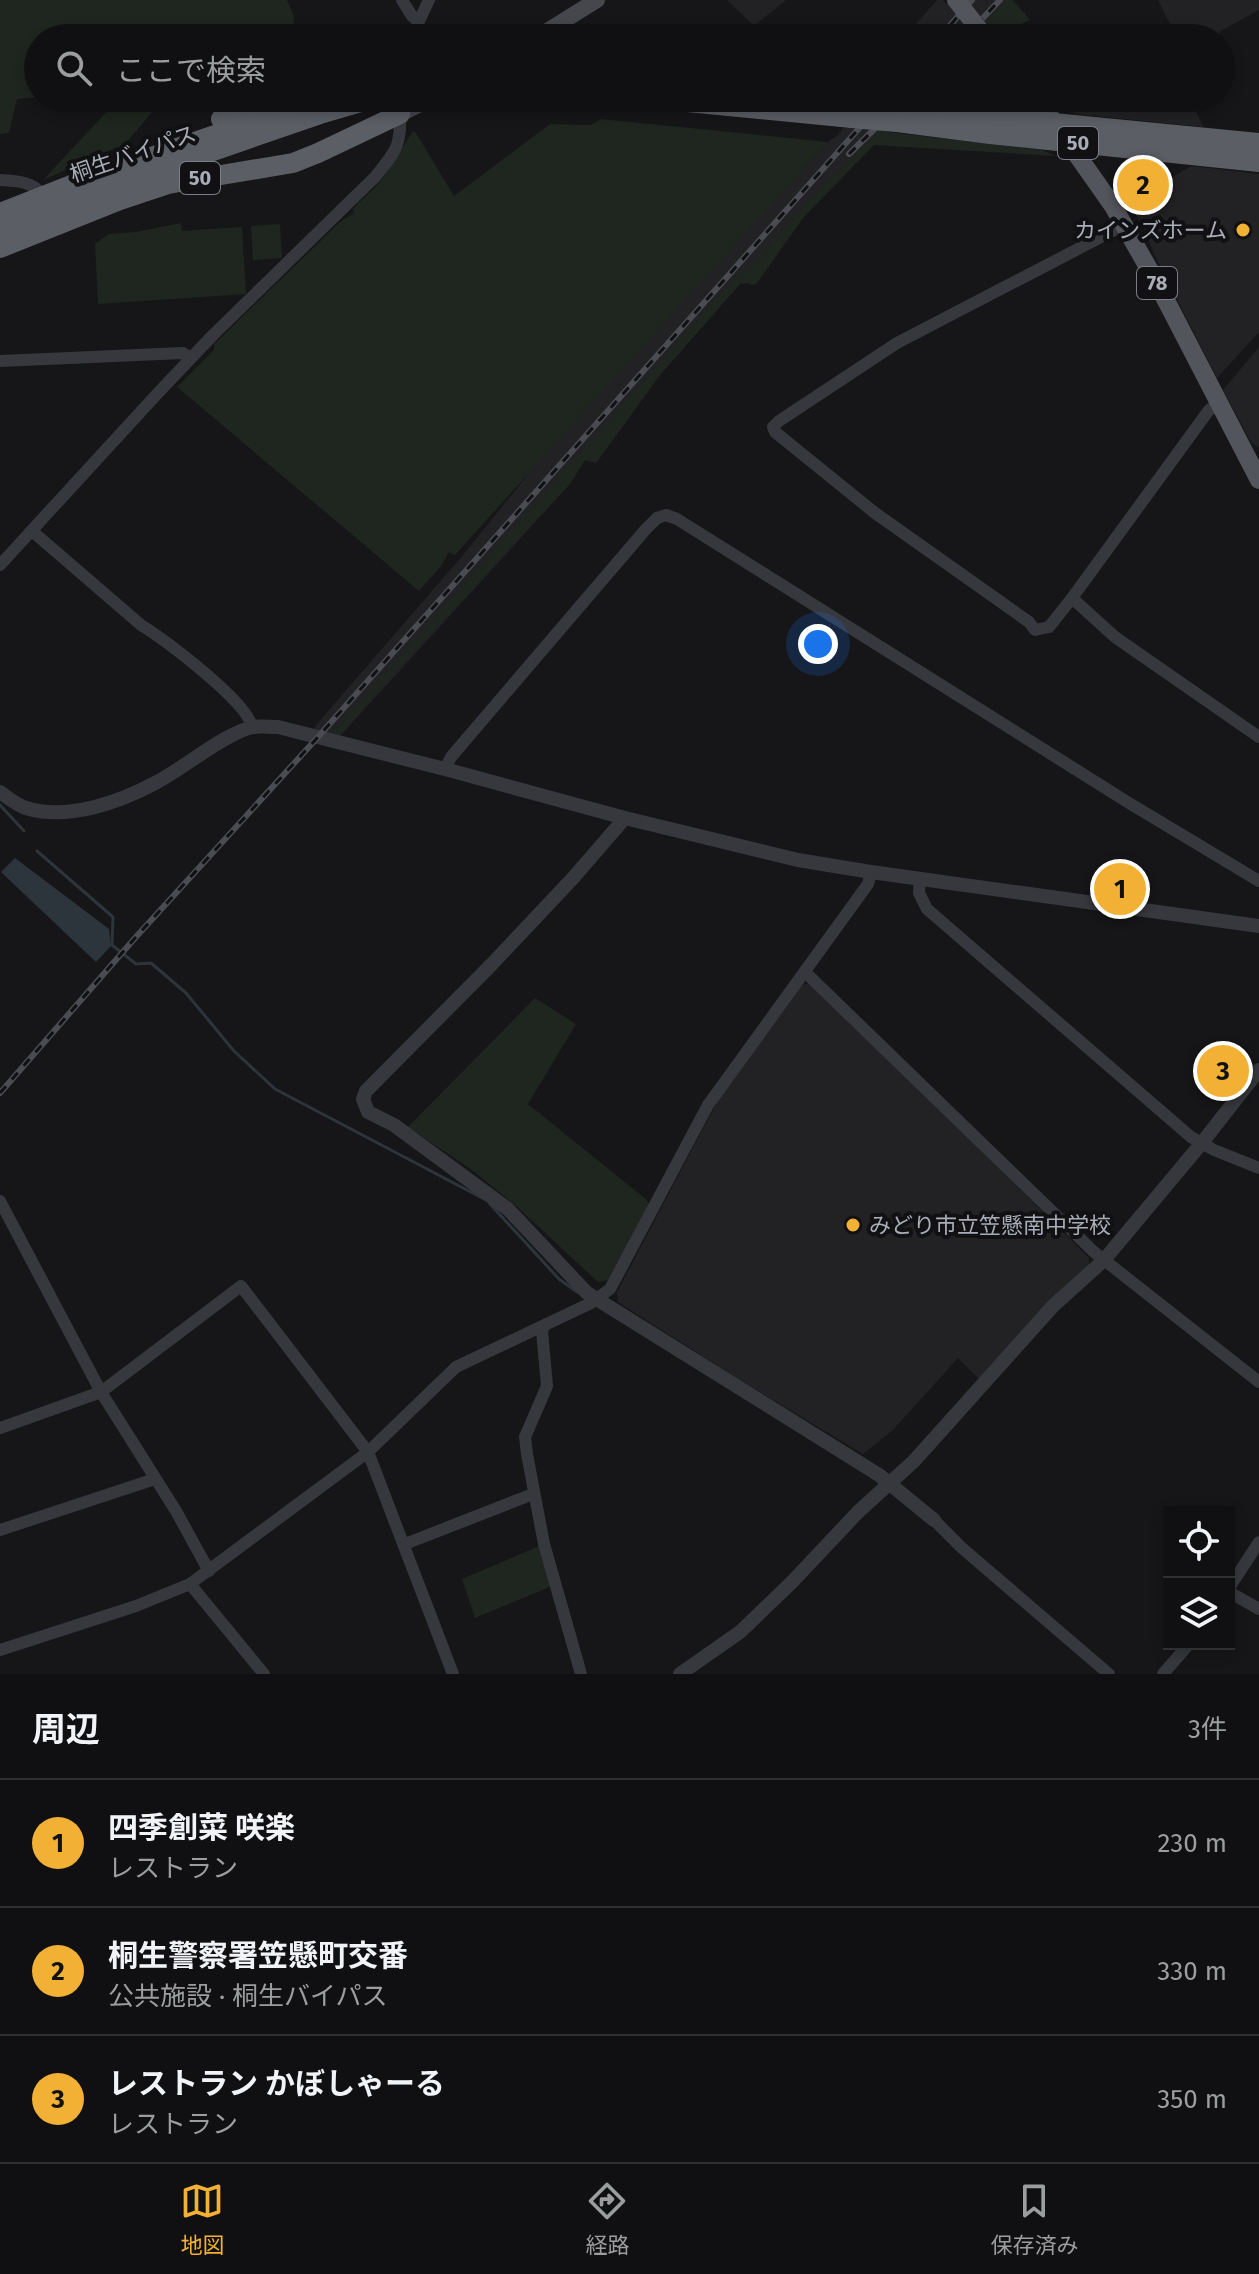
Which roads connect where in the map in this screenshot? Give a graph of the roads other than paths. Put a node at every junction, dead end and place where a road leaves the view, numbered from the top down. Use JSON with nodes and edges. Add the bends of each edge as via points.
{"nodes":[{"id":1,"x":402,"y":0,"type":"edge"},
{"id":2,"x":429,"y":0,"type":"edge"},
{"id":3,"x":597,"y":0,"type":"edge"},
{"id":4,"x":956,"y":0,"type":"edge"},
{"id":5,"x":418,"y":21,"type":"junction"},
{"id":6,"x":417,"y":24,"type":"edge"},
{"id":7,"x":558,"y":24,"type":"edge"},
{"id":8,"x":975,"y":24,"type":"edge"},
{"id":9,"x":239,"y":112,"type":"edge"},
{"id":10,"x":282,"y":112,"type":"edge"},
{"id":11,"x":327,"y":112,"type":"edge"},
{"id":12,"x":394,"y":112,"type":"edge"},
{"id":13,"x":400,"y":112,"type":"edge"},
{"id":14,"x":866,"y":112,"type":"edge"},
{"id":15,"x":1047,"y":112,"type":"edge"},
{"id":16,"x":903,"y":116,"type":"junction"},
{"id":17,"x":1055,"y":123,"type":"junction"},
{"id":18,"x":1068,"y":141,"type":"junction"},
{"id":19,"x":1259,"y":143,"type":"edge"},
{"id":20,"x":1259,"y":162,"type":"edge"},
{"id":21,"x":0,"y":180,"type":"edge"},
{"id":22,"x":79,"y":182,"type":"junction"},
{"id":23,"x":43,"y":196,"type":"junction"},
{"id":24,"x":0,"y":213,"type":"edge"},
{"id":25,"x":1124,"y":225,"type":"junction"},
{"id":26,"x":0,"y":229,"type":"edge"},
{"id":27,"x":0,"y":248,"type":"edge"},
{"id":28,"x":191,"y":358,"type":"junction"},
{"id":29,"x":0,"y":361,"type":"edge"},
{"id":30,"x":1219,"y":404,"type":"junction"},
{"id":31,"x":1251,"y":454,"type":"edge"},
{"id":32,"x":1259,"y":480,"type":"edge"},
{"id":33,"x":32,"y":531,"type":"junction"},
{"id":34,"x":0,"y":565,"type":"edge"},
{"id":35,"x":1072,"y":598,"type":"junction"},
{"id":36,"x":252,"y":727,"type":"junction"},
{"id":37,"x":1259,"y":737,"type":"edge"},
{"id":38,"x":445,"y":769,"type":"junction"},
{"id":39,"x":0,"y":792,"type":"edge"},
{"id":40,"x":625,"y":818,"type":"junction"},
{"id":41,"x":871,"y":872,"type":"junction"},
{"id":42,"x":920,"y":878,"type":"junction"},
{"id":43,"x":1259,"y":881,"type":"edge"},
{"id":44,"x":1259,"y":926,"type":"edge"},
{"id":45,"x":805,"y":972,"type":"junction"},
{"id":46,"x":1259,"y":1070,"type":"edge"},
{"id":47,"x":1201,"y":1144,"type":"junction"},
{"id":48,"x":1259,"y":1168,"type":"edge"},
{"id":49,"x":0,"y":1201,"type":"edge"},
{"id":50,"x":1104,"y":1260,"type":"junction"},
{"id":51,"x":599,"y":1299,"type":"junction"},
{"id":52,"x":544,"y":1326,"type":"junction"},
{"id":53,"x":1259,"y":1382,"type":"edge"},
{"id":54,"x":101,"y":1392,"type":"junction"},
{"id":55,"x":0,"y":1428,"type":"edge"},
{"id":56,"x":368,"y":1452,"type":"junction"},
{"id":57,"x":155,"y":1479,"type":"junction"},
{"id":58,"x":890,"y":1483,"type":"junction"},
{"id":59,"x":533,"y":1494,"type":"junction"},
{"id":60,"x":934,"y":1520,"type":"joint"},
{"id":61,"x":0,"y":1530,"type":"edge"},
{"id":62,"x":1259,"y":1542,"type":"edge"},
{"id":63,"x":405,"y":1544,"type":"junction"},
{"id":64,"x":209,"y":1571,"type":"junction"},
{"id":65,"x":1235,"y":1580,"type":"edge"},
{"id":66,"x":190,"y":1584,"type":"junction"},
{"id":67,"x":1235,"y":1594,"type":"edge"},
{"id":68,"x":1259,"y":1609,"type":"edge"},
{"id":69,"x":0,"y":1650,"type":"edge"},
{"id":70,"x":1184,"y":1650,"type":"edge"},
{"id":71,"x":264,"y":1674,"type":"edge"},
{"id":72,"x":453,"y":1674,"type":"edge"},
{"id":73,"x":581,"y":1674,"type":"edge"},
{"id":74,"x":680,"y":1674,"type":"edge"},
{"id":75,"x":1109,"y":1674,"type":"edge"},
{"id":76,"x":1163,"y":1674,"type":"edge"}],
"edges":[{"from":1,"to":5,"type":"street"},
{"from":2,"to":5,"type":"street"},
{"from":3,"to":7,"type":"main road"},
{"from":4,"to":8,"type":"main road","bridge":true},
{"from":5,"to":6,"type":"street"},
{"from":9,"to":22,"type":"highway"},
{"from":10,"to":22,"type":"highway","name":"桐生バイパス","number":"50"},
{"from":11,"to":26,"type":"highway","name":"桐生バイパス","number":"50"},
{"from":12,"to":27,"type":"highway","number":"50","via":[[293,163],[168,184]]},
{"from":13,"to":28,"type":"street","via":[[398,145],[375,177]]},
{"from":14,"to":16,"type":"highway","number":"50","bridge":true},
{"from":15,"to":17,"type":"main road","number":"78"},
{"from":16,"to":17,"type":"highway","number":"50"},
{"from":16,"to":18,"type":"highway","number":"50","via":[[990,134]]},
{"from":17,"to":18,"type":"main road","number":"78"},
{"from":17,"to":19,"type":"highway","number":"50"},
{"from":18,"to":20,"type":"highway","number":"50"},
{"from":18,"to":25,"type":"main road","number":"78"},
{"from":21,"to":23,"type":"street","via":[[32,184]]},
{"from":22,"to":23,"type":"highway","name":"桐生バイパス","number":"50"},
{"from":23,"to":24,"type":"highway","name":"桐生バイパス","number":"50"},
{"from":25,"to":30,"type":"main road","number":"78"},
{"from":25,"to":35,"type":"street","via":[[897,343],[773,427],[875,513],[1035,630],[1049,627]]},
{"from":28,"to":29,"type":"street","via":[[183,353]]},
{"from":28,"to":33,"type":"street"},
{"from":30,"to":31,"type":"main road","number":"78"},
{"from":30,"to":35,"type":"street","via":[[1209,410]]},
{"from":31,"to":32,"type":"main road","number":"78"},
{"from":33,"to":34,"type":"street"},
{"from":33,"to":36,"type":"street","via":[[237,702]]},
{"from":35,"to":37,"type":"street","via":[[1115,637]]},
{"from":36,"to":38,"type":"street","via":[[287,729]]},
{"from":36,"to":39,"type":"street","via":[[157,782],[75,811],[18,805]]},
{"from":38,"to":40,"type":"street"},
{"from":38,"to":43,"type":"street","via":[[646,529],[666,515]]},
{"from":40,"to":41,"type":"street"},
{"from":40,"to":51,"type":"street","via":[[363,1099],[368,1112],[394,1125],[508,1209],[587,1293]]},
{"from":41,"to":42,"type":"street"},
{"from":41,"to":45,"type":"street","via":[[868,884]]},
{"from":42,"to":44,"type":"street"},
{"from":42,"to":47,"type":"street","via":[[919,893],[927,909]]},
{"from":45,"to":50,"type":"street"},
{"from":45,"to":51,"type":"street","via":[[708,1105],[616,1281]]},
{"from":46,"to":47,"type":"street"},
{"from":47,"to":48,"type":"street"},
{"from":47,"to":50,"type":"street"},
{"from":49,"to":54,"type":"street"},
{"from":50,"to":53,"type":"street"},
{"from":50,"to":58,"type":"street","via":[[1053,1306]]},
{"from":51,"to":52,"type":"street"},
{"from":51,"to":58,"type":"street"},
{"from":52,"to":56,"type":"street","via":[[456,1367]]},
{"from":52,"to":59,"type":"street","via":[[547,1386],[525,1437]]},
{"from":54,"to":55,"type":"street"},
{"from":54,"to":56,"type":"street","via":[[241,1286]]},
{"from":54,"to":57,"type":"street"},
{"from":56,"to":63,"type":"street"},
{"from":56,"to":64,"type":"street"},
{"from":57,"to":61,"type":"street"},
{"from":57,"to":64,"type":"street"},
{"from":58,"to":60,"type":"street"},
{"from":58,"to":74,"type":"street","via":[[740,1632]]},
{"from":59,"to":63,"type":"street"},
{"from":59,"to":73,"type":"street"},
{"from":60,"to":75,"type":"street"},
{"from":62,"to":65,"type":"street"},
{"from":63,"to":72,"type":"street"},
{"from":64,"to":66,"type":"street"},
{"from":66,"to":69,"type":"street"},
{"from":66,"to":71,"type":"street"},
{"from":67,"to":68,"type":"street"},
{"from":70,"to":76,"type":"street"}]}
